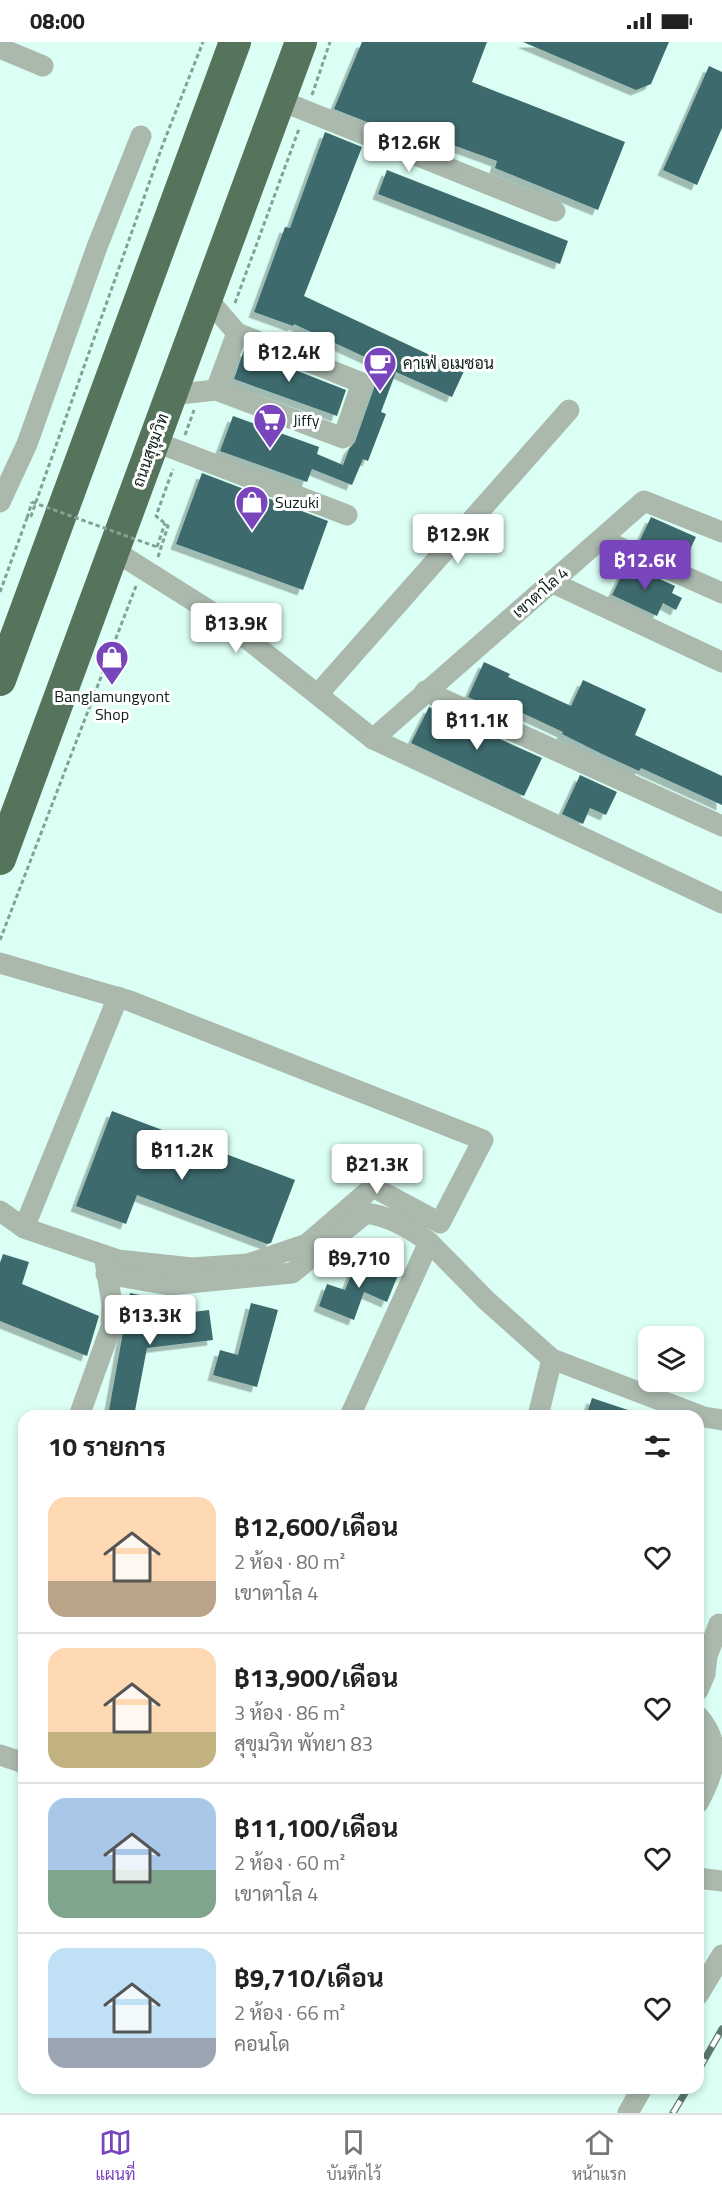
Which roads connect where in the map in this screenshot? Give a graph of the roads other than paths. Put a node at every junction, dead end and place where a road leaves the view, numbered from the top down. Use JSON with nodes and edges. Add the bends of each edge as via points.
{"nodes":[{"id":1,"x":235,"y":42,"type":"edge"},
{"id":2,"x":301,"y":42,"type":"edge"},
{"id":3,"x":0,"y":48,"type":"edge"},
{"id":4,"x":43,"y":66,"type":"dead end"},
{"id":5,"x":292,"y":105,"type":"junction"},
{"id":6,"x":141,"y":135,"type":"dead end"},
{"id":7,"x":555,"y":211,"type":"dead end"},
{"id":8,"x":206,"y":297,"type":"junction"},
{"id":9,"x":232,"y":328,"type":"junction"},
{"id":10,"x":196,"y":392,"type":"junction"},
{"id":11,"x":569,"y":410,"type":"dead end"},
{"id":12,"x":166,"y":446,"type":"junction"},
{"id":13,"x":0,"y":502,"type":"edge"},
{"id":14,"x":347,"y":515,"type":"dead end"},
{"id":15,"x":722,"y":532,"type":"edge"},
{"id":16,"x":601,"y":538,"type":"junction"},
{"id":17,"x":113,"y":550,"type":"junction"},
{"id":18,"x":550,"y":582,"type":"junction"},
{"id":19,"x":722,"y":593,"type":"edge"},
{"id":20,"x":722,"y":662,"type":"edge"},
{"id":21,"x":0,"y":680,"type":"edge"},
{"id":22,"x":425,"y":691,"type":"junction"},
{"id":23,"x":318,"y":694,"type":"junction"},
{"id":24,"x":373,"y":739,"type":"junction"},
{"id":25,"x":722,"y":826,"type":"edge"},
{"id":26,"x":0,"y":858,"type":"edge"},
{"id":27,"x":722,"y":903,"type":"edge"},
{"id":28,"x":0,"y":963,"type":"edge"},
{"id":29,"x":118,"y":997,"type":"junction"},
{"id":30,"x":0,"y":1211,"type":"edge"},
{"id":31,"x":24,"y":1228,"type":"junction"},
{"id":32,"x":429,"y":1242,"type":"junction"},
{"id":33,"x":105,"y":1264,"type":"junction"},
{"id":34,"x":552,"y":1359,"type":"junction"},
{"id":35,"x":81,"y":1410,"type":"edge"},
{"id":36,"x":353,"y":1410,"type":"edge"},
{"id":37,"x":539,"y":1410,"type":"edge"},
{"id":38,"x":686,"y":1410,"type":"edge"},
{"id":39,"x":704,"y":1417,"type":"edge"},
{"id":40,"x":722,"y":1420,"type":"edge"},
{"id":41,"x":719,"y":1624,"type":"dead end"},
{"id":42,"x":704,"y":1676,"type":"edge"},
{"id":43,"x":704,"y":1722,"type":"edge"},
{"id":44,"x":0,"y":1755,"type":"edge"},
{"id":45,"x":18,"y":1760,"type":"edge"},
{"id":46,"x":704,"y":1791,"type":"edge"},
{"id":47,"x":704,"y":1879,"type":"edge"},
{"id":48,"x":722,"y":1881,"type":"edge"},
{"id":49,"x":722,"y":1955,"type":"edge"},
{"id":50,"x":704,"y":1985,"type":"edge"},
{"id":51,"x":639,"y":2094,"type":"edge"},
{"id":52,"x":628,"y":2113,"type":"edge"}],
"edges":[{"from":1,"to":21,"type":"highway"},
{"from":2,"to":5,"type":"highway","name":"ถนนสุขุมวิท"},
{"from":3,"to":4,"type":"street"},
{"from":5,"to":7,"type":"street"},
{"from":5,"to":8,"type":"highway","name":"ถนนสุขุมวิท"},
{"from":6,"to":13,"type":"street","via":[[27,444]]},
{"from":8,"to":9,"type":"street"},
{"from":8,"to":10,"type":"highway","name":"ถนนสุขุมวิท"},
{"from":9,"to":10,"type":"street"},
{"from":9,"to":10,"type":"street","via":[[363,383],[343,438]]},
{"from":10,"to":12,"type":"highway","name":"ถนนสุขุมวิท"},
{"from":11,"to":23,"type":"street"},
{"from":12,"to":14,"type":"street"},
{"from":12,"to":17,"type":"highway","name":"ถนนสุขุมวิท"},
{"from":15,"to":16,"type":"street","name":"เขาตาโล 4","via":[[644,501]]},
{"from":16,"to":18,"type":"street","name":"เขาตาโล 4"},
{"from":16,"to":19,"type":"street"},
{"from":17,"to":23,"type":"street","via":[[221,618]]},
{"from":17,"to":26,"type":"highway","name":"ถนนสุขุมวิท"},
{"from":18,"to":20,"type":"street"},
{"from":18,"to":22,"type":"street","name":"เขาตาโล 4"},
{"from":22,"to":24,"type":"street","name":"เขาตาโล 4"},
{"from":22,"to":25,"type":"street"},
{"from":23,"to":24,"type":"street"},
{"from":24,"to":27,"type":"street"},
{"from":28,"to":29,"type":"street"},
{"from":29,"to":31,"type":"street"},
{"from":29,"to":33,"type":"street","via":[[483,1140],[440,1223],[373,1187],[306,1245],[248,1264],[192,1268],[118,1260]]},
{"from":30,"to":31,"type":"street"},
{"from":31,"to":33,"type":"street"},
{"from":32,"to":33,"type":"street","via":[[383,1215],[366,1213],[292,1273],[169,1285]]},
{"from":32,"to":34,"type":"street"},
{"from":32,"to":36,"type":"street"},
{"from":33,"to":35,"type":"street","via":[[112,1304],[111,1327]]},
{"from":34,"to":37,"type":"street"},
{"from":34,"to":38,"type":"street"},
{"from":39,"to":40,"type":"street"},
{"from":41,"to":42,"type":"street"},
{"from":43,"to":46,"type":"street","via":[[717,1740],[712,1774]]},
{"from":44,"to":45,"type":"street"},
{"from":47,"to":48,"type":"street"},
{"from":49,"to":50,"type":"street"},
{"from":51,"to":52,"type":"street"}]}
